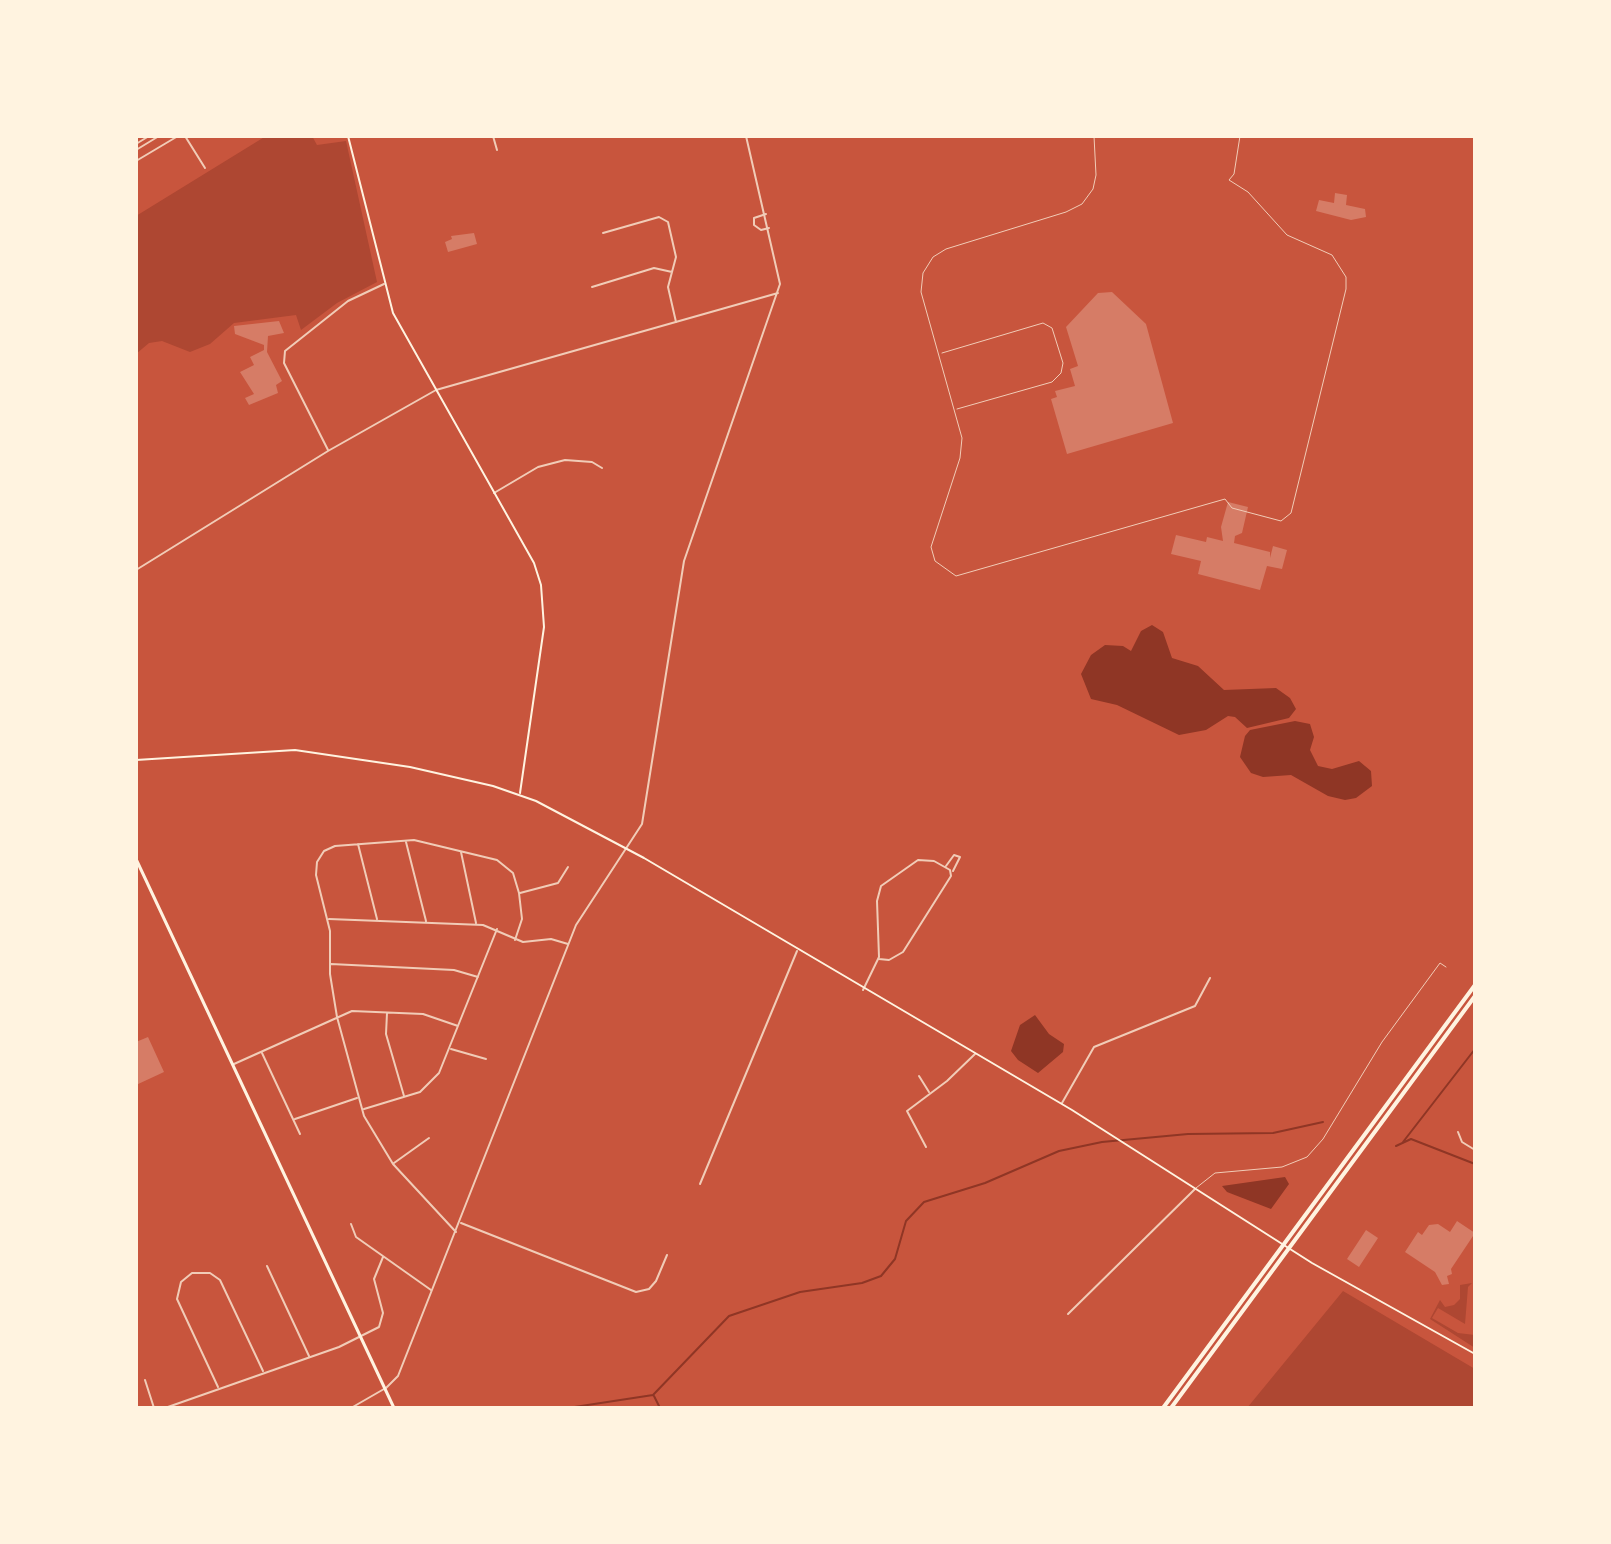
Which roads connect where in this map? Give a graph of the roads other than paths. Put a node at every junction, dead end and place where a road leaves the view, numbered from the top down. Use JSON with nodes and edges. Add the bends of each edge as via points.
{"nodes":[{"id":1,"x":149,"y":136,"type":"edge"},
{"id":2,"x":159,"y":136,"type":"edge"},
{"id":3,"x":178,"y":136,"type":"edge"},
{"id":4,"x":185,"y":136,"type":"edge"},
{"id":5,"x":348,"y":136,"type":"edge"},
{"id":6,"x":493,"y":136,"type":"edge"},
{"id":7,"x":746,"y":136,"type":"edge"},
{"id":8,"x":1094,"y":136,"type":"edge"},
{"id":9,"x":1240,"y":136,"type":"edge"},
{"id":10,"x":136,"y":144,"type":"edge"},
{"id":11,"x":136,"y":150,"type":"edge"},
{"id":12,"x":497,"y":150,"type":"dead end"},
{"id":13,"x":136,"y":161,"type":"edge"},
{"id":14,"x":205,"y":168,"type":"dead end"},
{"id":15,"x":766,"y":214,"type":"junction"},
{"id":16,"x":769,"y":228,"type":"junction"},
{"id":17,"x":603,"y":233,"type":"dead end"},
{"id":18,"x":673,"y":272,"type":"junction"},
{"id":19,"x":384,"y":284,"type":"junction"},
{"id":20,"x":592,"y":287,"type":"dead end"},
{"id":21,"x":778,"y":293,"type":"junction"},
{"id":22,"x":676,"y":322,"type":"junction"},
{"id":23,"x":939,"y":354,"type":"junction"},
{"id":24,"x":436,"y":390,"type":"junction"},
{"id":25,"x":955,"y":409,"type":"junction"},
{"id":26,"x":328,"y":451,"type":"junction"},
{"id":27,"x":602,"y":468,"type":"dead end"},
{"id":28,"x":494,"y":493,"type":"junction"},
{"id":29,"x":136,"y":570,"type":"edge"},
{"id":30,"x":136,"y":760,"type":"edge"},
{"id":31,"x":519,"y":794,"type":"junction"},
{"id":32,"x":405,"y":840,"type":"junction"},
{"id":33,"x":358,"y":843,"type":"junction"},
{"id":34,"x":629,"y":849,"type":"junction"},
{"id":35,"x":461,"y":851,"type":"junction"},
{"id":36,"x":136,"y":859,"type":"edge"},
{"id":37,"x":568,"y":867,"type":"dead end"},
{"id":38,"x":946,"y":867,"type":"junction"},
{"id":39,"x":951,"y":873,"type":"junction"},
{"id":40,"x":519,"y":893,"type":"junction"},
{"id":41,"x":327,"y":919,"type":"junction"},
{"id":42,"x":377,"y":920,"type":"junction"},
{"id":43,"x":426,"y":923,"type":"junction"},
{"id":44,"x":476,"y":925,"type":"junction"},
{"id":45,"x":497,"y":929,"type":"junction"},
{"id":46,"x":515,"y":940,"type":"junction"},
{"id":47,"x":568,"y":944,"type":"junction"},
{"id":48,"x":797,"y":951,"type":"junction"},
{"id":49,"x":879,"y":959,"type":"junction"},
{"id":50,"x":330,"y":964,"type":"junction"},
{"id":51,"x":1446,"y":967,"type":"dead end"},
{"id":52,"x":478,"y":977,"type":"junction"},
{"id":53,"x":1210,"y":978,"type":"dead end"},
{"id":54,"x":1475,"y":985,"type":"edge"},
{"id":55,"x":863,"y":990,"type":"junction"},
{"id":56,"x":1475,"y":996,"type":"edge"},
{"id":57,"x":387,"y":1012,"type":"junction"},
{"id":58,"x":337,"y":1017,"type":"junction"},
{"id":59,"x":459,"y":1026,"type":"junction"},
{"id":60,"x":450,"y":1049,"type":"junction"},
{"id":61,"x":262,"y":1052,"type":"junction"},
{"id":62,"x":975,"y":1054,"type":"junction"},
{"id":63,"x":486,"y":1059,"type":"dead end"},
{"id":64,"x":233,"y":1065,"type":"junction"},
{"id":65,"x":919,"y":1076,"type":"dead end"},
{"id":66,"x":930,"y":1093,"type":"junction"},
{"id":67,"x":404,"y":1097,"type":"junction"},
{"id":68,"x":359,"y":1098,"type":"junction"},
{"id":69,"x":1062,"y":1104,"type":"junction"},
{"id":70,"x":362,"y":1109,"type":"junction"},
{"id":71,"x":294,"y":1120,"type":"junction"},
{"id":72,"x":1458,"y":1132,"type":"dead end"},
{"id":73,"x":300,"y":1134,"type":"dead end"},
{"id":74,"x":429,"y":1138,"type":"dead end"},
{"id":75,"x":926,"y":1147,"type":"dead end"},
{"id":76,"x":1475,"y":1150,"type":"edge"},
{"id":77,"x":393,"y":1164,"type":"junction"},
{"id":78,"x":700,"y":1184,"type":"dead end"},
{"id":79,"x":1196,"y":1188,"type":"junction"},
{"id":80,"x":460,"y":1222,"type":"junction"},
{"id":81,"x":351,"y":1224,"type":"dead end"},
{"id":82,"x":456,"y":1232,"type":"junction"},
{"id":83,"x":667,"y":1255,"type":"dead end"},
{"id":84,"x":383,"y":1257,"type":"junction"},
{"id":85,"x":267,"y":1266,"type":"dead end"},
{"id":86,"x":433,"y":1290,"type":"junction"},
{"id":87,"x":1068,"y":1314,"type":"dead end"},
{"id":88,"x":361,"y":1337,"type":"junction"},
{"id":89,"x":1475,"y":1354,"type":"edge"},
{"id":90,"x":310,"y":1357,"type":"junction"},
{"id":91,"x":263,"y":1373,"type":"junction"},
{"id":92,"x":145,"y":1380,"type":"dead end"},
{"id":93,"x":385,"y":1388,"type":"junction"},
{"id":94,"x":219,"y":1389,"type":"junction"},
{"id":95,"x":154,"y":1408,"type":"edge"},
{"id":96,"x":165,"y":1408,"type":"edge"},
{"id":97,"x":351,"y":1408,"type":"edge"},
{"id":98,"x":394,"y":1408,"type":"edge"},
{"id":99,"x":1163,"y":1408,"type":"edge"},
{"id":100,"x":1171,"y":1408,"type":"edge"}],
"edges":[{"from":1,"to":10,"type":"street"},
{"from":2,"to":11,"type":"street"},
{"from":3,"to":13,"type":"street"},
{"from":4,"to":14,"type":"street"},
{"from":5,"to":19,"type":"main road"},
{"from":6,"to":12,"type":"street"},
{"from":7,"to":15,"type":"street"},
{"from":8,"to":23,"type":"lane","via":[[1096,175],[1082,204],[946,249],[930,260],[921,292]]},
{"from":9,"to":25,"type":"lane","via":[[1229,179],[1287,235],[1340,262],[1346,289],[1287,519],[1235,509],[1225,499],[956,576],[935,561],[931,547],[961,452]]},
{"from":15,"to":16,"type":"street"},
{"from":15,"to":16,"type":"street","via":[[754,222],[758,229]]},
{"from":16,"to":21,"type":"street","via":[[779,271]]},
{"from":17,"to":18,"type":"street","via":[[659,217],[665,220],[676,257]]},
{"from":18,"to":20,"type":"street","via":[[654,268]]},
{"from":18,"to":22,"type":"street","via":[[668,287]]},
{"from":19,"to":24,"type":"main road","via":[[393,313]]},
{"from":19,"to":26,"type":"street","via":[[348,301],[285,351],[284,363]]},
{"from":21,"to":22,"type":"street"},
{"from":21,"to":34,"type":"street","via":[[684,561],[643,820]]},
{"from":22,"to":24,"type":"street"},
{"from":23,"to":25,"type":"lane"},
{"from":23,"to":25,"type":"lane","via":[[1043,323],[1052,328],[1063,363],[1052,382]]},
{"from":24,"to":26,"type":"street"},
{"from":24,"to":28,"type":"main road"},
{"from":26,"to":29,"type":"street"},
{"from":27,"to":28,"type":"street","via":[[565,460],[538,467]]},
{"from":28,"to":31,"type":"main road","via":[[534,563],[544,604]]},
{"from":30,"to":31,"type":"main road","via":[[295,750],[410,767]]},
{"from":31,"to":34,"type":"main road"},
{"from":32,"to":33,"type":"street"},
{"from":32,"to":35,"type":"street"},
{"from":32,"to":43,"type":"street"},
{"from":33,"to":41,"type":"street","via":[[328,849],[317,862]]},
{"from":33,"to":42,"type":"street"},
{"from":34,"to":47,"type":"street","via":[[583,911]]},
{"from":34,"to":48,"type":"main road"},
{"from":35,"to":40,"type":"street","via":[[507,866]]},
{"from":35,"to":44,"type":"street"},
{"from":36,"to":64,"type":"main road"},
{"from":37,"to":40,"type":"street","via":[[558,883]]},
{"from":38,"to":39,"type":"street"},
{"from":38,"to":39,"type":"street","via":[[954,855],[960,857]]},
{"from":38,"to":49,"type":"street","via":[[915,860],[881,886]]},
{"from":39,"to":49,"type":"street","via":[[903,952]]},
{"from":40,"to":46,"type":"street","via":[[522,919]]},
{"from":41,"to":42,"type":"street"},
{"from":41,"to":50,"type":"street"},
{"from":42,"to":43,"type":"street"},
{"from":43,"to":44,"type":"street"},
{"from":44,"to":45,"type":"street"},
{"from":45,"to":46,"type":"street"},
{"from":45,"to":52,"type":"street"},
{"from":46,"to":47,"type":"street"},
{"from":47,"to":80,"type":"street"},
{"from":48,"to":55,"type":"main road"},
{"from":48,"to":78,"type":"street"},
{"from":49,"to":55,"type":"street"},
{"from":50,"to":52,"type":"street","via":[[454,970]]},
{"from":50,"to":58,"type":"street"},
{"from":51,"to":79,"type":"lane","via":[[1440,963],[1382,1042],[1307,1157],[1282,1167],[1215,1173]]},
{"from":52,"to":59,"type":"street"},
{"from":53,"to":69,"type":"street","via":[[1195,1006],[1097,1044]]},
{"from":54,"to":99,"type":"highway"},
{"from":55,"to":62,"type":"main road"},
{"from":56,"to":100,"type":"highway"},
{"from":57,"to":58,"type":"street"},
{"from":57,"to":59,"type":"street","via":[[423,1014]]},
{"from":57,"to":67,"type":"street","via":[[386,1034]]},
{"from":58,"to":61,"type":"street"},
{"from":58,"to":68,"type":"street"},
{"from":59,"to":60,"type":"street"},
{"from":60,"to":63,"type":"street"},
{"from":60,"to":67,"type":"street","via":[[431,1082]]},
{"from":61,"to":64,"type":"street"},
{"from":61,"to":71,"type":"street"},
{"from":62,"to":66,"type":"street"},
{"from":62,"to":69,"type":"main road"},
{"from":64,"to":88,"type":"main road"},
{"from":65,"to":66,"type":"street"},
{"from":66,"to":75,"type":"street","via":[[907,1111]]},
{"from":67,"to":70,"type":"street"},
{"from":68,"to":70,"type":"street"},
{"from":68,"to":71,"type":"street"},
{"from":69,"to":79,"type":"main road"},
{"from":70,"to":77,"type":"street"},
{"from":71,"to":73,"type":"street"},
{"from":72,"to":76,"type":"street"},
{"from":74,"to":77,"type":"street"},
{"from":77,"to":82,"type":"street"},
{"from":79,"to":87,"type":"street"},
{"from":79,"to":89,"type":"main road","via":[[1312,1263]]},
{"from":80,"to":82,"type":"street"},
{"from":80,"to":83,"type":"street","via":[[619,1287],[644,1291],[656,1281]]},
{"from":81,"to":84,"type":"street","via":[[356,1237]]},
{"from":82,"to":86,"type":"street"},
{"from":84,"to":86,"type":"street"},
{"from":84,"to":88,"type":"street","via":[[374,1279],[382,1321]]},
{"from":85,"to":90,"type":"street"},
{"from":86,"to":93,"type":"street","via":[[398,1376]]},
{"from":88,"to":90,"type":"street"},
{"from":88,"to":93,"type":"main road"},
{"from":90,"to":91,"type":"street"},
{"from":91,"to":94,"type":"street"},
{"from":91,"to":94,"type":"street","via":[[220,1280],[205,1271],[192,1273],[181,1282],[177,1299]]},
{"from":92,"to":95,"type":"street"},
{"from":93,"to":97,"type":"street"},
{"from":93,"to":98,"type":"main road"},
{"from":94,"to":96,"type":"street"}]}
